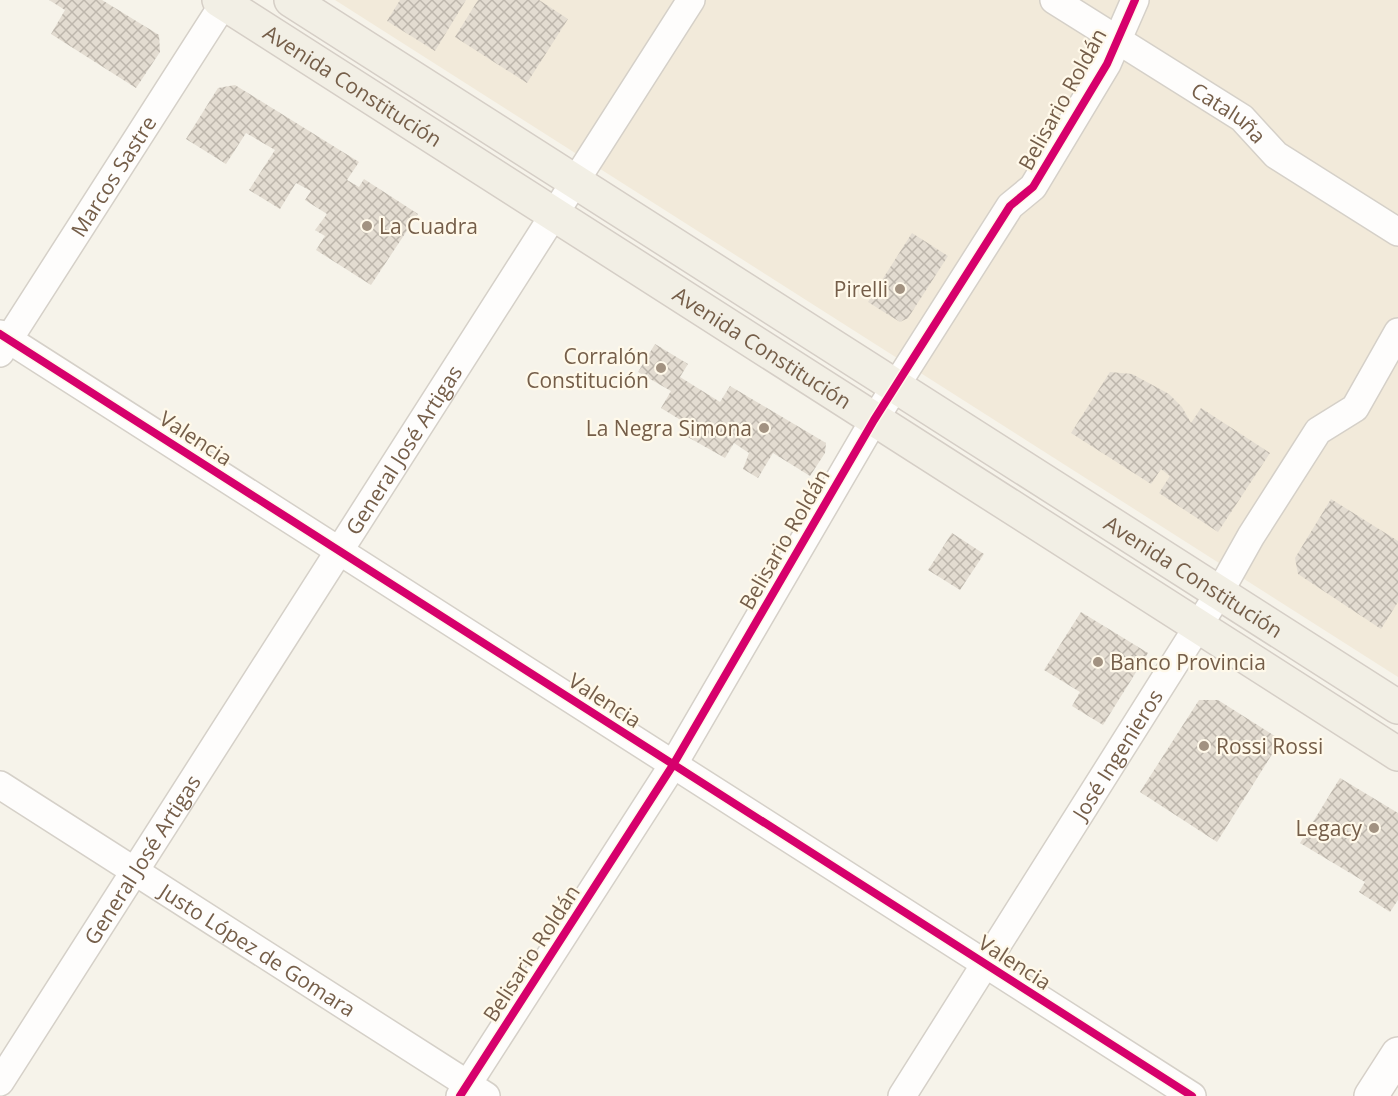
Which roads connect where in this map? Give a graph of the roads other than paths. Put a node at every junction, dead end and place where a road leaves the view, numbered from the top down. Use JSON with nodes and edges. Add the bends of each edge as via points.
{"nodes":[{"id":1,"x":291,"y":0,"type":"edge"},
{"id":2,"x":691,"y":0,"type":"edge"},
{"id":3,"x":1054,"y":0,"type":"edge"},
{"id":4,"x":1135,"y":0,"type":"edge"},
{"id":5,"x":223,"y":1,"type":"edge"},
{"id":6,"x":1118,"y":40,"type":"junction"},
{"id":7,"x":575,"y":182,"type":"junction"},
{"id":8,"x":554,"y":214,"type":"junction"},
{"id":9,"x":1398,"y":232,"type":"edge"},
{"id":10,"x":1398,"y":332,"type":"edge"},
{"id":11,"x":3,"y":342,"type":"edge"},
{"id":12,"x":895,"y":386,"type":"junction"},
{"id":13,"x":874,"y":420,"type":"junction"},
{"id":14,"x":339,"y":551,"type":"junction"},
{"id":15,"x":1219,"y":593,"type":"junction"},
{"id":16,"x":1198,"y":626,"type":"junction"},
{"id":17,"x":1398,"y":707,"type":"edge"},
{"id":18,"x":1398,"y":754,"type":"edge"},
{"id":19,"x":673,"y":765,"type":"junction"},
{"id":20,"x":0,"y":785,"type":"edge"},
{"id":21,"x":135,"y":872,"type":"junction"},
{"id":22,"x":986,"y":964,"type":"junction"},
{"id":23,"x":1398,"y":1054,"type":"edge"},
{"id":24,"x":0,"y":1082,"type":"edge"},
{"id":25,"x":471,"y":1092,"type":"edge"},
{"id":26,"x":902,"y":1096,"type":"edge"},
{"id":27,"x":1192,"y":1096,"type":"edge"},
{"id":28,"x":1371,"y":1096,"type":"edge"}],
"edges":[{"from":1,"to":7,"type":"main road","name":"Avenida Constitución"},
{"from":2,"to":7,"type":"street","name":"General José Artigas"},
{"from":3,"to":6,"type":"street","name":"Cataluña"},
{"from":4,"to":6,"type":"street","name":"Belisario Roldán"},
{"from":5,"to":8,"type":"main road","name":"Avenida Constitución"},
{"from":5,"to":11,"type":"street","name":"Marcos Sastre"},
{"from":6,"to":9,"type":"street","name":"Cataluña","via":[[1242,118],[1276,156]]},
{"from":6,"to":12,"type":"street","name":"Belisario Roldán","via":[[1033,187],[1010,206]]},
{"from":7,"to":8,"type":"street","name":"General José Artigas"},
{"from":7,"to":12,"type":"main road","name":"Avenida Constitución"},
{"from":8,"to":13,"type":"main road","name":"Avenida Constitución"},
{"from":8,"to":14,"type":"street","name":"General José Artigas"},
{"from":10,"to":15,"type":"street","name":"José Ingenieros","via":[[1355,408],[1318,431]]},
{"from":11,"to":14,"type":"street","name":"Valencia"},
{"from":12,"to":13,"type":"street","name":"Belisario Roldán"},
{"from":12,"to":15,"type":"main road","name":"Avenida Constitución"},
{"from":13,"to":16,"type":"main road","name":"Avenida Constitución"},
{"from":13,"to":19,"type":"street","name":"Belisario Roldán"},
{"from":14,"to":19,"type":"street","name":"Valencia"},
{"from":14,"to":21,"type":"street","name":"General José Artigas"},
{"from":15,"to":16,"type":"street","name":"José Ingenieros"},
{"from":15,"to":17,"type":"main road","name":"Avenida Constitución"},
{"from":16,"to":18,"type":"main road","name":"Avenida Constitución"},
{"from":16,"to":22,"type":"street","name":"José Ingenieros"},
{"from":19,"to":22,"type":"street","name":"Valencia"},
{"from":19,"to":25,"type":"street","name":"Belisario Roldán"},
{"from":20,"to":21,"type":"street","name":"Justo López de Gomara"},
{"from":21,"to":24,"type":"street","name":"General José Artigas"},
{"from":21,"to":25,"type":"street","name":"Justo López de Gomara"},
{"from":22,"to":26,"type":"street","name":"José Ingenieros"},
{"from":22,"to":27,"type":"street","name":"Valencia"},
{"from":23,"to":28,"type":"main road"}]}
